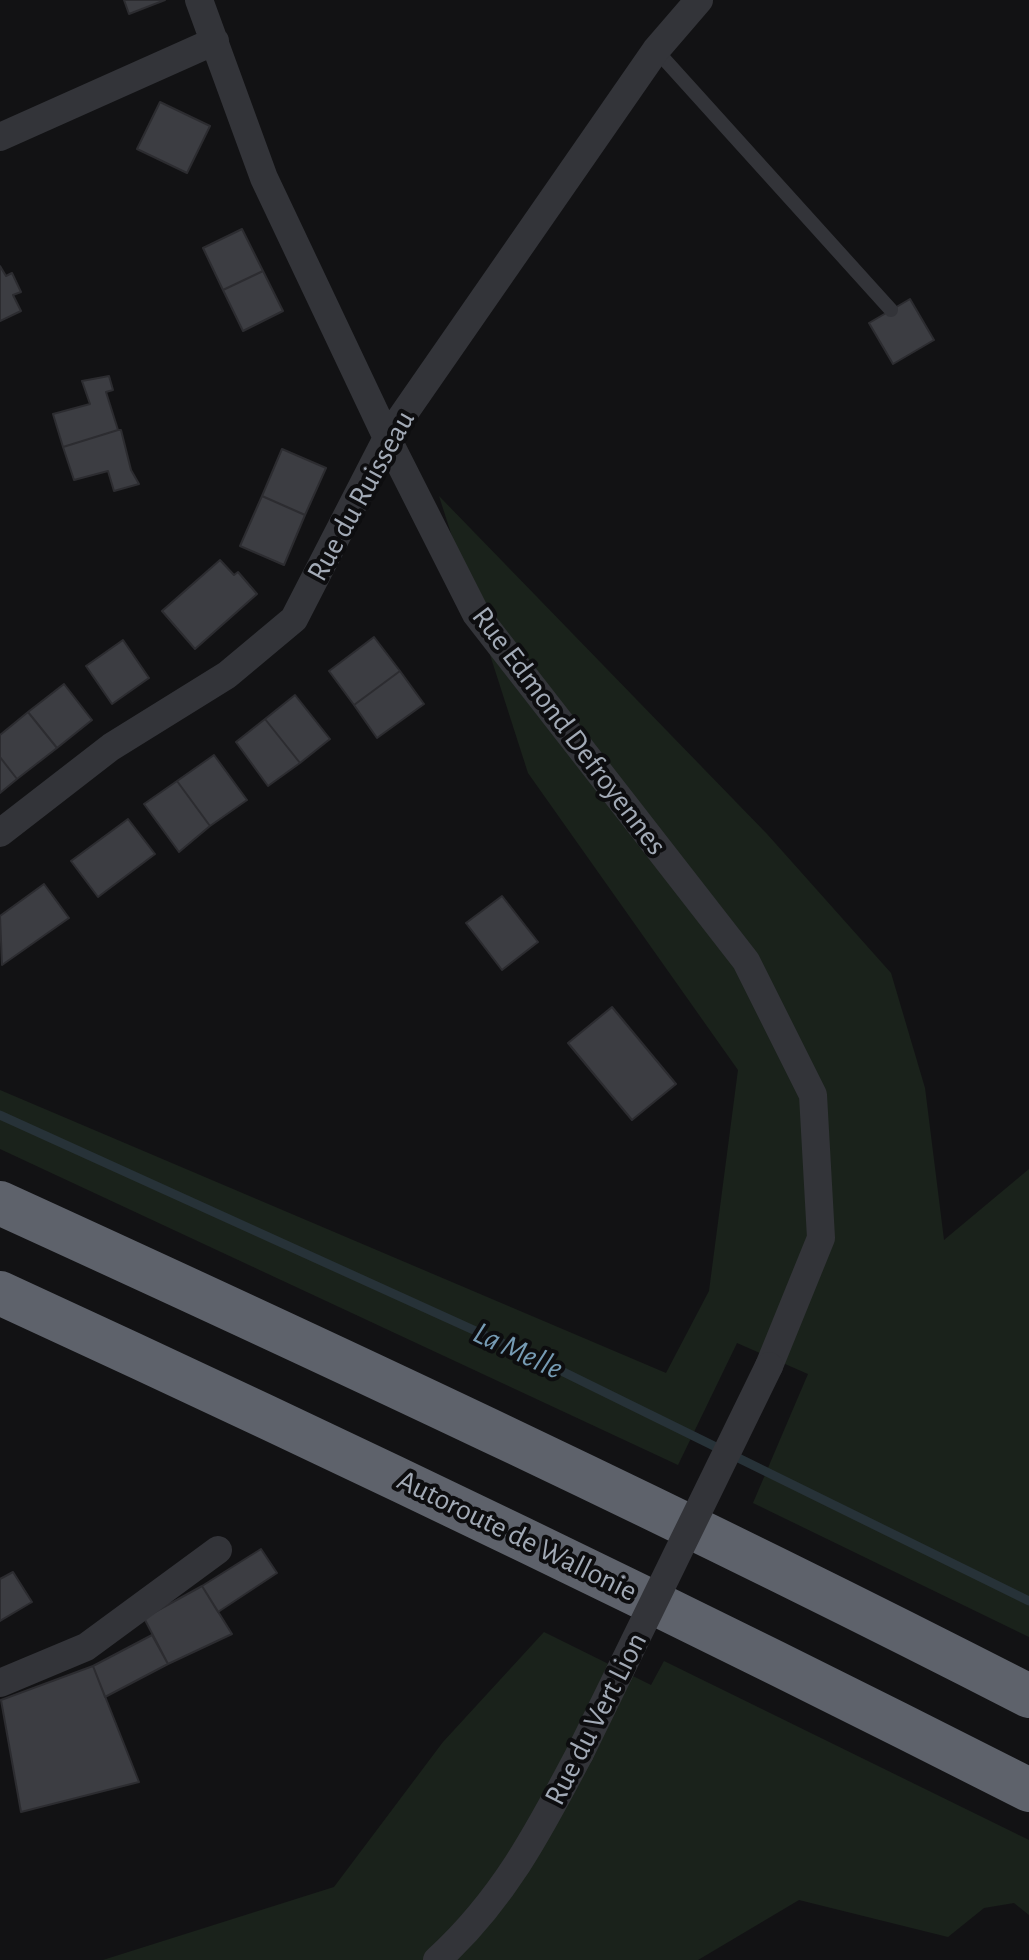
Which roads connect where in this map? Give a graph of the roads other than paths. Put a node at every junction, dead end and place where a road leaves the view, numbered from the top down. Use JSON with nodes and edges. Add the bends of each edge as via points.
{"nodes":[{"id":1,"x":199,"y":0,"type":"edge"},
{"id":2,"x":699,"y":0,"type":"edge"},
{"id":3,"x":215,"y":41,"type":"junction"},
{"id":4,"x":656,"y":50,"type":"junction"},
{"id":5,"x":0,"y":137,"type":"edge"},
{"id":6,"x":891,"y":310,"type":"dead end"},
{"id":7,"x":387,"y":438,"type":"junction"},
{"id":8,"x":0,"y":833,"type":"edge"},
{"id":9,"x":0,"y":1203,"type":"edge"},
{"id":10,"x":821,"y":1238,"type":"joint"},
{"id":11,"x":0,"y":1293,"type":"edge"},
{"id":12,"x":218,"y":1550,"type":"dead end"},
{"id":13,"x":0,"y":1683,"type":"edge"},
{"id":14,"x":1029,"y":1696,"type":"edge"},
{"id":15,"x":1029,"y":1790,"type":"edge"},
{"id":16,"x":437,"y":1960,"type":"edge"}],
"edges":[{"from":1,"to":3,"type":"street","name":"Rue Edmond Defroyennes"},
{"from":2,"to":4,"type":"street","name":"Rue du Ruisseau"},
{"from":3,"to":5,"type":"street"},
{"from":3,"to":7,"type":"street","name":"Rue Edmond Defroyennes","via":[[264,178]]},
{"from":4,"to":6,"type":"lane"},
{"from":4,"to":7,"type":"street","name":"Rue du Ruisseau"},
{"from":7,"to":8,"type":"street","name":"Rue du Ruisseau","via":[[294,619],[227,675],[111,747]]},
{"from":7,"to":10,"type":"street","name":"Rue Edmond Defroyennes","via":[[476,614],[746,961],[813,1095]]},
{"from":9,"to":14,"type":"highway","via":[[399,1386]]},
{"from":10,"to":16,"type":"street","name":"Rue du Vert Lion","bridge":true,"via":[[769,1366],[526,1856],[470,1930]]},
{"from":11,"to":15,"type":"highway","name":"Autoroute de Wallonie","via":[[368,1463]]},
{"from":12,"to":13,"type":"street","via":[[86,1647]]}]}
